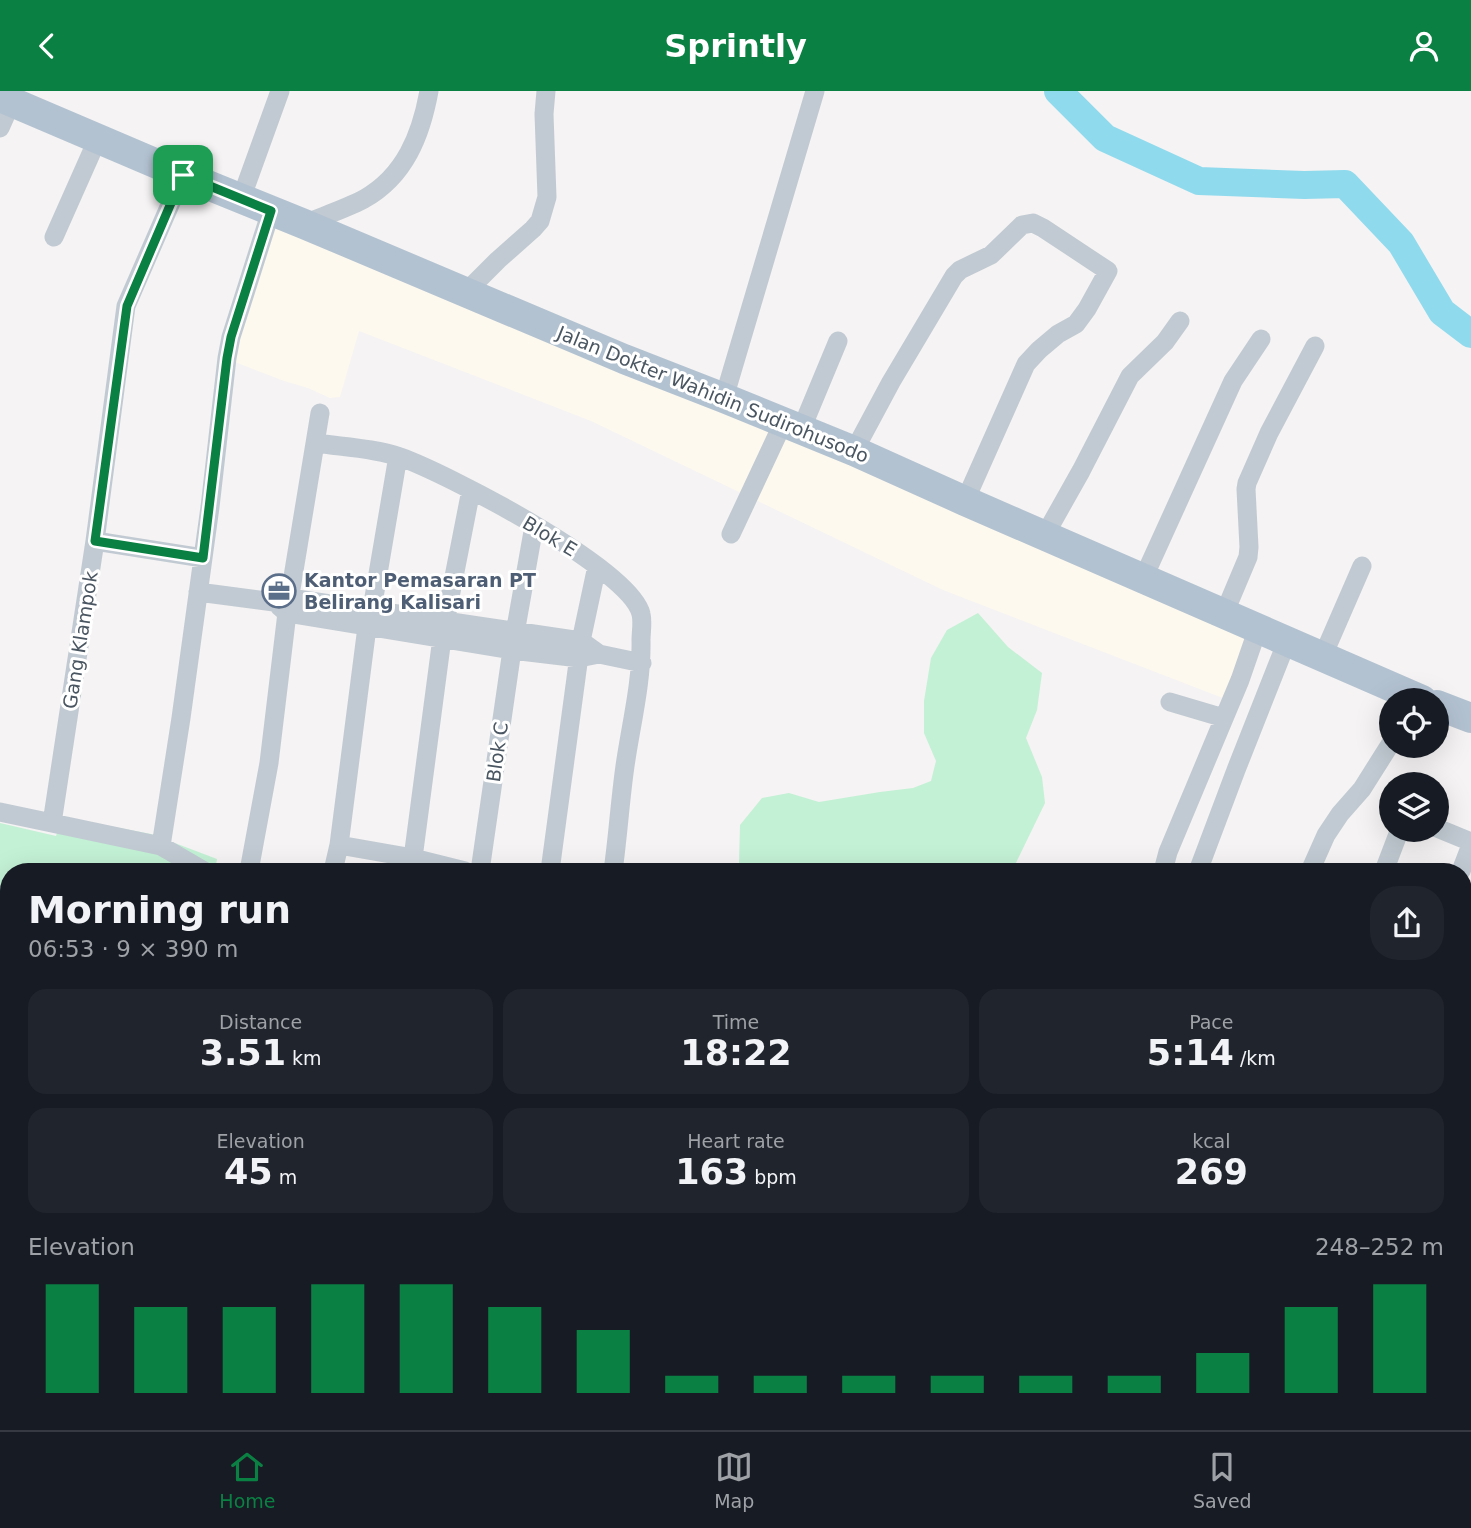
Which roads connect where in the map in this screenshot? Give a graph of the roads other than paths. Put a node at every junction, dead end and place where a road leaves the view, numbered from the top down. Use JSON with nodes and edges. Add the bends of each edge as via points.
{"nodes":[{"id":1,"x":280,"y":91,"type":"edge"},
{"id":2,"x":429,"y":91,"type":"edge"},
{"id":3,"x":546,"y":91,"type":"edge"},
{"id":4,"x":815,"y":91,"type":"edge"},
{"id":5,"x":4,"y":109,"type":"edge"},
{"id":6,"x":99,"y":138,"type":"junction"},
{"id":7,"x":183,"y":175,"type":"junction"},
{"id":8,"x":241,"y":199,"type":"junction"},
{"id":9,"x":271,"y":211,"type":"junction"},
{"id":10,"x":304,"y":224,"type":"junction"},
{"id":11,"x":54,"y":237,"type":"dead end"},
{"id":12,"x":466,"y":292,"type":"junction"},
{"id":13,"x":1180,"y":321,"type":"dead end"},
{"id":14,"x":1261,"y":339,"type":"dead end"},
{"id":15,"x":838,"y":341,"type":"dead end"},
{"id":16,"x":1315,"y":346,"type":"dead end"},
{"id":17,"x":724,"y":398,"type":"junction"},
{"id":18,"x":320,"y":413,"type":"dead end"},
{"id":19,"x":792,"y":426,"type":"junction"},
{"id":20,"x":316,"y":443,"type":"junction"},
{"id":21,"x":853,"y":451,"type":"junction"},
{"id":22,"x":398,"y":456,"type":"junction"},
{"id":23,"x":471,"y":489,"type":"junction"},
{"id":24,"x":965,"y":501,"type":"junction"},
{"id":25,"x":534,"y":526,"type":"junction"},
{"id":26,"x":730,"y":534,"type":"dead end"},
{"id":27,"x":1045,"y":535,"type":"junction"},
{"id":28,"x":95,"y":541,"type":"junction"},
{"id":29,"x":203,"y":558,"type":"junction"},
{"id":30,"x":597,"y":566,"type":"junction"},
{"id":31,"x":1362,"y":566,"type":"dead end"},
{"id":32,"x":1143,"y":579,"type":"junction"},
{"id":33,"x":198,"y":592,"type":"junction"},
{"id":34,"x":284,"y":604,"type":"junction"},
{"id":35,"x":1224,"y":614,"type":"junction"},
{"id":36,"x":370,"y":618,"type":"junction"},
{"id":37,"x":1258,"y":628,"type":"junction"},
{"id":38,"x":444,"y":629,"type":"junction"},
{"id":39,"x":513,"y":641,"type":"junction"},
{"id":40,"x":1287,"y":641,"type":"junction"},
{"id":41,"x":580,"y":649,"type":"junction"},
{"id":42,"x":1322,"y":657,"type":"junction"},
{"id":43,"x":642,"y":663,"type":"junction"},
{"id":44,"x":1392,"y":688,"type":"edge"},
{"id":45,"x":1170,"y":702,"type":"dead end"},
{"id":46,"x":1449,"y":710,"type":"edge"},
{"id":47,"x":1224,"y":718,"type":"junction"},
{"id":48,"x":1471,"y":718,"type":"edge"},
{"id":49,"x":1382,"y":758,"type":"edge"},
{"id":50,"x":0,"y":812,"type":"edge"},
{"id":51,"x":53,"y":816,"type":"junction"},
{"id":52,"x":1449,"y":834,"type":"edge"},
{"id":53,"x":162,"y":837,"type":"junction"},
{"id":54,"x":1395,"y":842,"type":"edge"},
{"id":55,"x":1471,"y":844,"type":"edge"},
{"id":56,"x":339,"y":845,"type":"junction"},
{"id":57,"x":413,"y":857,"type":"junction"},
{"id":58,"x":194,"y":863,"type":"edge"},
{"id":59,"x":250,"y":863,"type":"edge"},
{"id":60,"x":335,"y":863,"type":"edge"},
{"id":61,"x":435,"y":863,"type":"edge"},
{"id":62,"x":481,"y":863,"type":"edge"},
{"id":63,"x":551,"y":863,"type":"edge"},
{"id":64,"x":614,"y":863,"type":"edge"},
{"id":65,"x":1165,"y":863,"type":"edge"},
{"id":66,"x":1201,"y":863,"type":"edge"},
{"id":67,"x":1314,"y":863,"type":"edge"},
{"id":68,"x":1387,"y":863,"type":"edge"},
{"id":69,"x":1464,"y":863,"type":"edge"}],
"edges":[{"from":1,"to":8,"type":"street"},
{"from":2,"to":10,"type":"street","via":[[413,146],[398,171],[363,200]]},
{"from":3,"to":12,"type":"street","via":[[547,197],[540,221]]},
{"from":4,"to":17,"type":"street"},
{"from":5,"to":6,"type":"main road","name":"Jalan Dokter Wahidin Sudirohusodo"},
{"from":6,"to":7,"type":"main road","name":"Jalan Dokter Wahidin Sudirohusodo"},
{"from":6,"to":11,"type":"street"},
{"from":7,"to":8,"type":"main road","name":"Jalan Dokter Wahidin Sudirohusodo"},
{"from":7,"to":28,"type":"street","name":"Gang Klampok","via":[[129,300]]},
{"from":8,"to":9,"type":"main road","name":"Jalan Dokter Wahidin Sudirohusodo"},
{"from":9,"to":10,"type":"main road","name":"Jalan Dokter Wahidin Sudirohusodo"},
{"from":9,"to":29,"type":"street","via":[[230,343]]},
{"from":10,"to":12,"type":"main road","name":"Jalan Dokter Wahidin Sudirohusodo"},
{"from":12,"to":17,"type":"main road","name":"Jalan Dokter Wahidin Sudirohusodo"},
{"from":13,"to":27,"type":"street","via":[[1130,376]]},
{"from":14,"to":32,"type":"street","via":[[1233,381]]},
{"from":15,"to":19,"type":"street"},
{"from":16,"to":35,"type":"street","via":[[1247,483],[1248,557]]},
{"from":17,"to":19,"type":"main road","name":"Jalan Dokter Wahidin Sudirohusodo"},
{"from":18,"to":20,"type":"street"},
{"from":19,"to":21,"type":"main road","name":"Jalan Dokter Wahidin Sudirohusodo"},
{"from":19,"to":26,"type":"street"},
{"from":20,"to":22,"type":"street","name":"Blok E"},
{"from":20,"to":34,"type":"street"},
{"from":21,"to":24,"type":"main road","name":"Jalan Dokter Wahidin Sudirohusodo"},
{"from":21,"to":24,"type":"street","via":[[954,275],[991,255],[1022,225],[1033,223],[1108,271],[1076,324],[1026,364]]},
{"from":22,"to":23,"type":"street","name":"Blok E"},
{"from":22,"to":36,"type":"street"},
{"from":23,"to":25,"type":"street","name":"Blok E"},
{"from":23,"to":38,"type":"street"},
{"from":24,"to":27,"type":"main road","name":"Jalan Dokter Wahidin Sudirohusodo"},
{"from":25,"to":30,"type":"street","name":"Blok E"},
{"from":25,"to":39,"type":"street","name":"Blok C"},
{"from":27,"to":32,"type":"main road","name":"Jalan Dokter Wahidin Sudirohusodo"},
{"from":28,"to":29,"type":"street"},
{"from":28,"to":51,"type":"street","name":"Gang Klampok"},
{"from":29,"to":33,"type":"street"},
{"from":30,"to":41,"type":"street"},
{"from":30,"to":43,"type":"street","name":"Blok E","via":[[637,603]]},
{"from":31,"to":42,"type":"street"},
{"from":32,"to":35,"type":"main road","name":"Jalan Dokter Wahidin Sudirohusodo"},
{"from":33,"to":34,"type":"street"},
{"from":33,"to":53,"type":"street"},
{"from":34,"to":36,"type":"street"},
{"from":34,"to":59,"type":"street","via":[[269,763]]},
{"from":35,"to":37,"type":"main road","name":"Jalan Dokter Wahidin Sudirohusodo"},
{"from":36,"to":38,"type":"street"},
{"from":36,"to":56,"type":"street"},
{"from":37,"to":40,"type":"main road","name":"Jalan Dokter Wahidin Sudirohusodo"},
{"from":37,"to":47,"type":"street"},
{"from":38,"to":39,"type":"street"},
{"from":38,"to":57,"type":"street"},
{"from":39,"to":41,"type":"street"},
{"from":39,"to":62,"type":"street","name":"Blok C"},
{"from":40,"to":42,"type":"main road","name":"Jalan Dokter Wahidin Sudirohusodo"},
{"from":40,"to":66,"type":"street"},
{"from":41,"to":43,"type":"street"},
{"from":41,"to":63,"type":"street"},
{"from":42,"to":44,"type":"main road","name":"Jalan Dokter Wahidin Sudirohusodo"},
{"from":43,"to":64,"type":"street","name":"Blok E"},
{"from":45,"to":47,"type":"street"},
{"from":46,"to":48,"type":"main road","name":"Jalan Dokter Wahidin Sudirohusodo"},
{"from":47,"to":65,"type":"street"},
{"from":49,"to":67,"type":"street","via":[[1326,835]]},
{"from":50,"to":51,"type":"street"},
{"from":51,"to":53,"type":"street"},
{"from":52,"to":55,"type":"street"},
{"from":53,"to":58,"type":"street"},
{"from":54,"to":68,"type":"street"},
{"from":55,"to":69,"type":"street"},
{"from":56,"to":57,"type":"street"},
{"from":56,"to":60,"type":"street"},
{"from":57,"to":61,"type":"street"}]}
